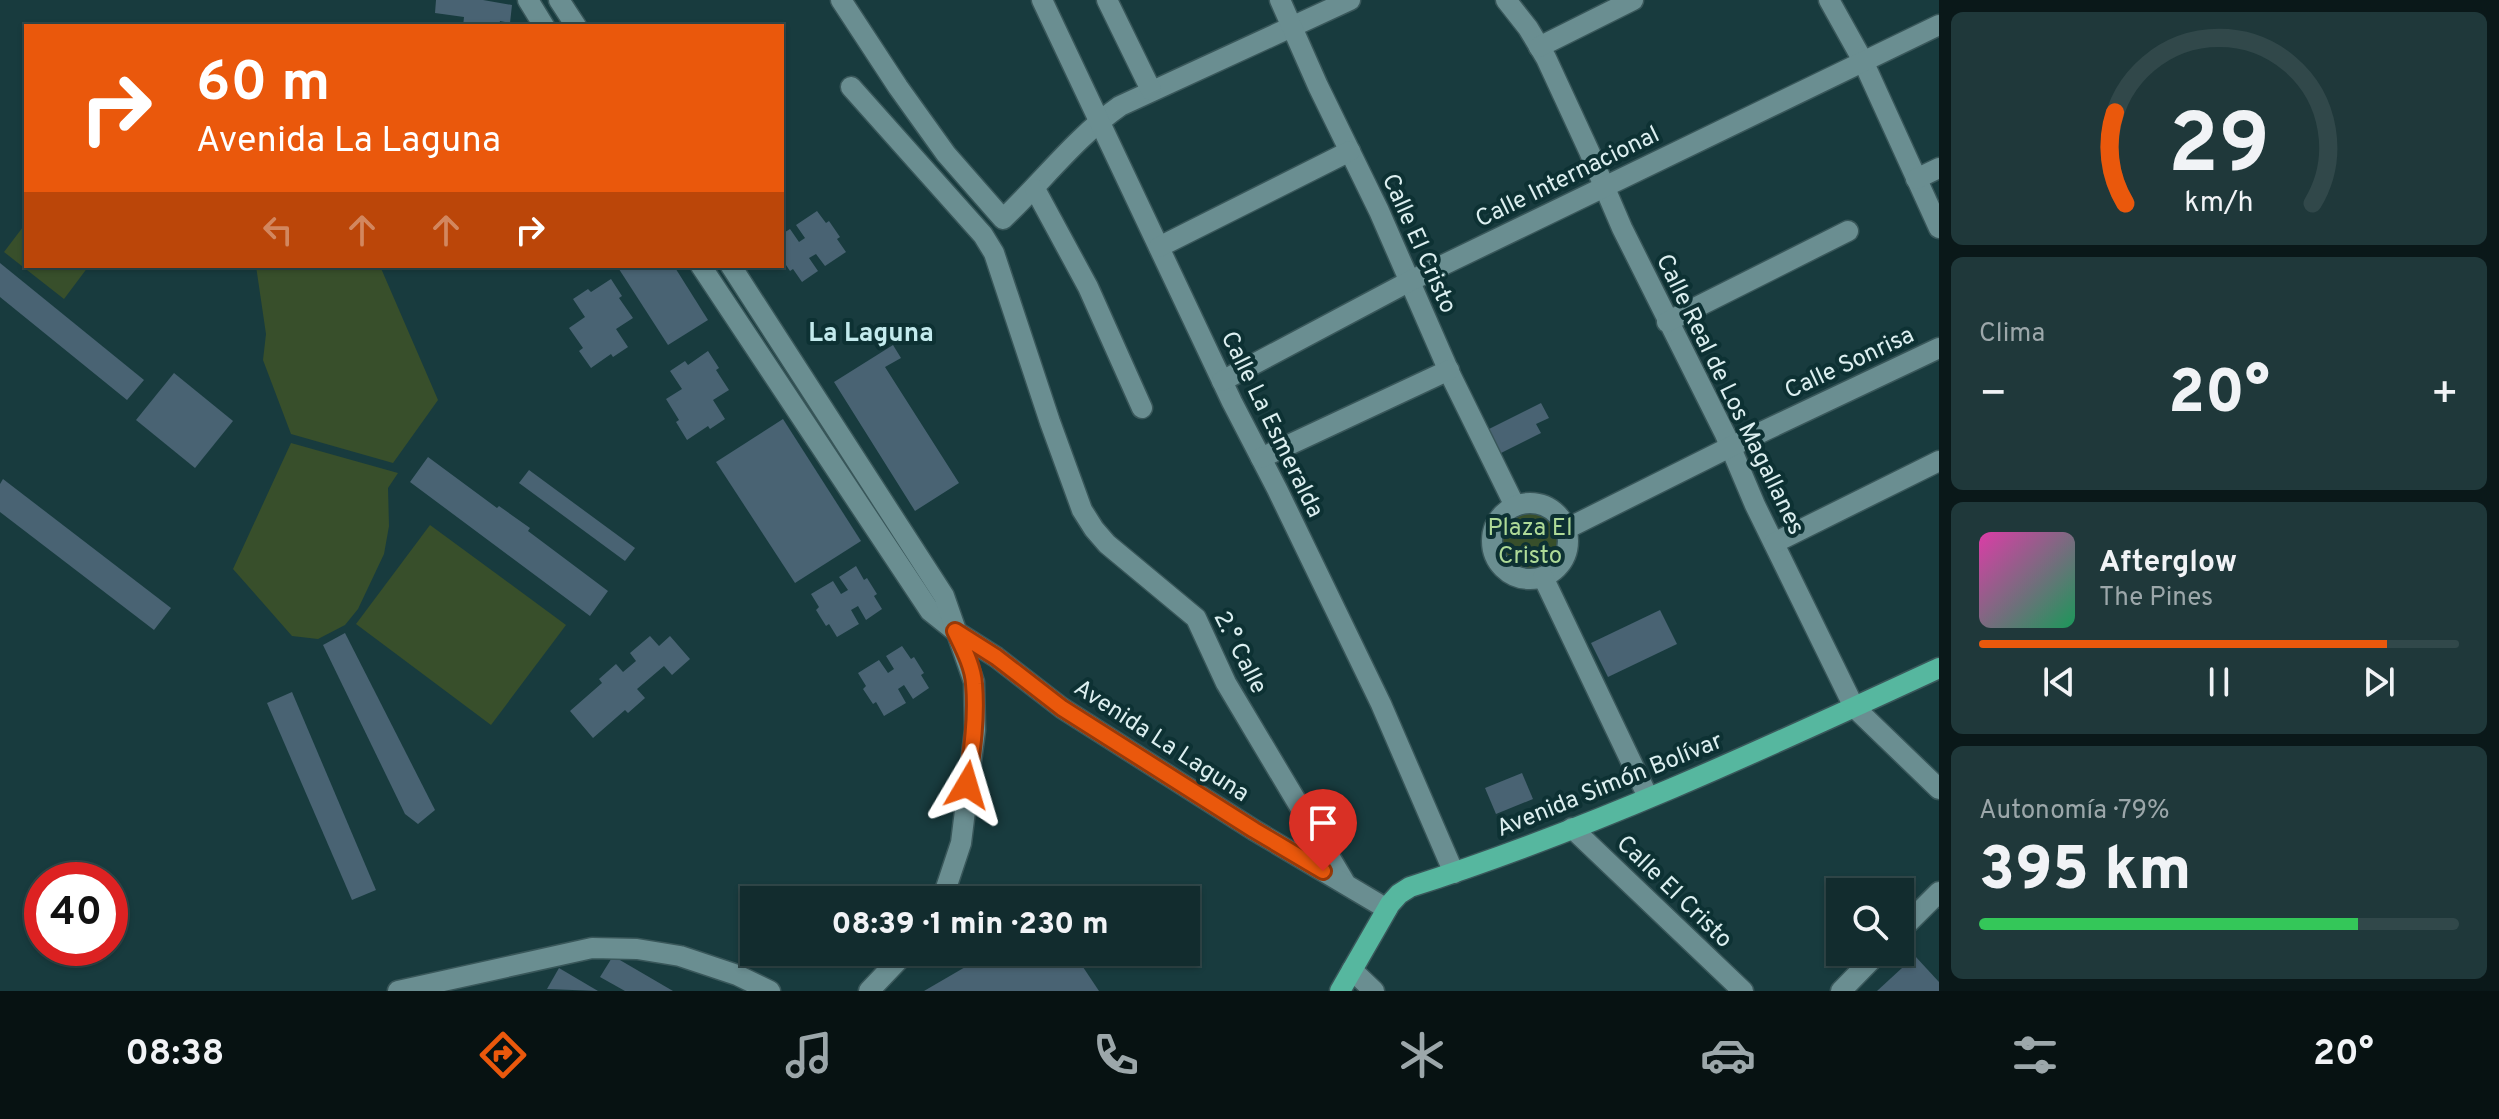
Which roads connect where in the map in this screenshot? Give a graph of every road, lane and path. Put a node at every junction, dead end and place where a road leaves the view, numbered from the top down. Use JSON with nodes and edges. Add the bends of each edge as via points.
{"nodes":[{"id":1,"x":528,"y":0,"type":"edge"},
{"id":2,"x":559,"y":0,"type":"edge"},
{"id":3,"x":841,"y":0,"type":"edge"},
{"id":4,"x":1042,"y":0,"type":"edge"},
{"id":5,"x":1107,"y":0,"type":"edge"},
{"id":6,"x":1280,"y":0,"type":"edge"},
{"id":7,"x":1350,"y":0,"type":"edge"},
{"id":8,"x":1506,"y":0,"type":"edge"},
{"id":9,"x":1633,"y":0,"type":"edge"},
{"id":10,"x":1829,"y":0,"type":"edge"},
{"id":11,"x":543,"y":24,"type":"edge"},
{"id":12,"x":575,"y":24,"type":"edge"},
{"id":13,"x":1939,"y":25,"type":"edge"},
{"id":14,"x":1293,"y":27,"type":"junction"},
{"id":15,"x":1539,"y":47,"type":"junction"},
{"id":16,"x":1863,"y":61,"type":"junction"},
{"id":17,"x":851,"y":87,"type":"dead end"},
{"id":18,"x":1151,"y":90,"type":"junction"},
{"id":19,"x":1100,"y":120,"type":"junction"},
{"id":20,"x":1350,"y":151,"type":"junction"},
{"id":21,"x":1939,"y":168,"type":"edge"},
{"id":22,"x":1916,"y":179,"type":"junction"},
{"id":23,"x":1604,"y":186,"type":"junction"},
{"id":24,"x":1035,"y":189,"type":"junction"},
{"id":25,"x":1939,"y":228,"type":"edge"},
{"id":26,"x":1848,"y":231,"type":"dead end"},
{"id":27,"x":1159,"y":247,"type":"junction"},
{"id":28,"x":702,"y":268,"type":"edge"},
{"id":29,"x":732,"y":268,"type":"edge"},
{"id":30,"x":1410,"y":281,"type":"junction"},
{"id":31,"x":1667,"y":322,"type":"junction"},
{"id":32,"x":1939,"y":348,"type":"edge"},
{"id":33,"x":1449,"y":370,"type":"junction"},
{"id":34,"x":1222,"y":381,"type":"junction"},
{"id":35,"x":1142,"y":408,"type":"dead end"},
{"id":36,"x":1730,"y":447,"type":"junction"},
{"id":37,"x":1261,"y":458,"type":"junction"},
{"id":38,"x":1939,"y":461,"type":"edge"},
{"id":39,"x":1515,"y":506,"type":"junction"},
{"id":40,"x":1566,"y":529,"type":"junction"},
{"id":41,"x":1774,"y":543,"type":"junction"},
{"id":42,"x":1543,"y":577,"type":"junction"},
{"id":43,"x":955,"y":631,"type":"junction"},
{"id":44,"x":1939,"y":668,"type":"edge"},
{"id":45,"x":1854,"y":707,"type":"junction"},
{"id":46,"x":1939,"y":789,"type":"edge"},
{"id":47,"x":1648,"y":797,"type":"junction"},
{"id":48,"x":1572,"y":828,"type":"junction"},
{"id":49,"x":1454,"y":873,"type":"junction"},
{"id":50,"x":1346,"y":884,"type":"junction"},
{"id":51,"x":947,"y":886,"type":"edge"},
{"id":52,"x":1939,"y":892,"type":"edge"},
{"id":53,"x":1387,"y":909,"type":"junction"},
{"id":54,"x":1914,"y":917,"type":"edge"},
{"id":55,"x":893,"y":966,"type":"edge"},
{"id":56,"x":1865,"y":966,"type":"edge"},
{"id":57,"x":1352,"y":970,"type":"junction"},
{"id":58,"x":398,"y":991,"type":"edge"},
{"id":59,"x":770,"y":991,"type":"edge"},
{"id":60,"x":869,"y":991,"type":"edge"},
{"id":61,"x":1340,"y":991,"type":"edge"},
{"id":62,"x":1374,"y":991,"type":"edge"},
{"id":63,"x":1743,"y":991,"type":"edge"},
{"id":64,"x":1841,"y":991,"type":"edge"}],
"edges":[{"from":1,"to":11,"type":"street"},
{"from":2,"to":12,"type":"street"},
{"from":3,"to":24,"type":"street","via":[[938,143],[1003,219]]},
{"from":4,"to":19,"type":"street","name":"Calle La Esmeralda"},
{"from":5,"to":18,"type":"street"},
{"from":6,"to":14,"type":"street","name":"Calle El Cristo"},
{"from":7,"to":14,"type":"street"},
{"from":8,"to":15,"type":"street","name":"Calle Real de Los Magallanes"},
{"from":9,"to":15,"type":"street"},
{"from":10,"to":16,"type":"street"},
{"from":13,"to":16,"type":"street","name":"Calle Internacional"},
{"from":14,"to":18,"type":"street"},
{"from":14,"to":20,"type":"street","name":"Calle El Cristo"},
{"from":15,"to":23,"type":"street","name":"Calle Real de Los Magallanes"},
{"from":16,"to":22,"type":"street"},
{"from":16,"to":23,"type":"street","name":"Calle Internacional"},
{"from":17,"to":50,"type":"street","name":"2.° Calle","via":[[983,235],[994,253],[1082,510],[1107,544],[1196,618],[1226,683]]},
{"from":18,"to":19,"type":"street"},
{"from":19,"to":24,"type":"street"},
{"from":19,"to":27,"type":"street","name":"Calle La Esmeralda"},
{"from":20,"to":27,"type":"street"},
{"from":20,"to":30,"type":"street","name":"Calle El Cristo"},
{"from":21,"to":22,"type":"street"},
{"from":22,"to":25,"type":"street"},
{"from":23,"to":30,"type":"street","name":"Calle Internacional"},
{"from":23,"to":31,"type":"street","name":"Calle Real de Los Magallanes"},
{"from":24,"to":35,"type":"street","via":[[1088,287]]},
{"from":26,"to":31,"type":"street"},
{"from":27,"to":34,"type":"street","name":"Calle La Esmeralda"},
{"from":28,"to":43,"type":"street","name":"Avenida La Laguna","via":[[930,611]]},
{"from":29,"to":43,"type":"street","name":"Avenida La Laguna","via":[[944,596]]},
{"from":30,"to":33,"type":"street","name":"Calle El Cristo"},
{"from":30,"to":34,"type":"street","name":"Calle Internacional"},
{"from":31,"to":36,"type":"street","name":"Calle Real de Los Magallanes"},
{"from":32,"to":36,"type":"street","name":"Calle Sonrisa"},
{"from":33,"to":37,"type":"street"},
{"from":33,"to":39,"type":"street","name":"Calle El Cristo"},
{"from":34,"to":37,"type":"street","name":"Calle La Esmeralda"},
{"from":36,"to":40,"type":"street","name":"Calle Sonrisa"},
{"from":36,"to":41,"type":"street","name":"Calle Real de Los Magallanes"},
{"from":37,"to":49,"type":"street","name":"Calle La Esmeralda","via":[[1381,704]]},
{"from":38,"to":41,"type":"street"},
{"from":39,"to":40,"type":"street","via":[[1542,505],[1559,516]]},
{"from":39,"to":42,"type":"street","via":[[1493,528],[1495,558],[1517,577]]},
{"from":40,"to":42,"type":"street","via":[[1566,554]]},
{"from":41,"to":45,"type":"street","name":"Calle Real de Los Magallanes"},
{"from":42,"to":47,"type":"street","name":"Calle El Cristo"},
{"from":43,"to":50,"type":"street","name":"Avenida La Laguna","via":[[1062,708]]},
{"from":43,"to":51,"type":"street","name":"Avenida La Laguna","via":[[974,682],[975,730],[961,843]]},
{"from":44,"to":45,"type":"main road","name":"Avenida Simón Bolívar"},
{"from":45,"to":46,"type":"street","name":"Calle Real de Los Magallanes"},
{"from":45,"to":47,"type":"main road","name":"Avenida Simón Bolívar"},
{"from":47,"to":48,"type":"main road","name":"Avenida Simón Bolívar"},
{"from":48,"to":49,"type":"main road","name":"Avenida Simón Bolívar"},
{"from":48,"to":63,"type":"street","name":"Calle El Cristo"},
{"from":49,"to":53,"type":"main road","name":"Avenida Simón Bolívar","via":[[1410,887]]},
{"from":50,"to":53,"type":"street","name":"Avenida La Laguna"},
{"from":52,"to":54,"type":"street"},
{"from":53,"to":57,"type":"main road","name":"Avenida Simón Bolívar"},
{"from":55,"to":60,"type":"street"},
{"from":56,"to":64,"type":"street"},
{"from":57,"to":61,"type":"main road","name":"Avenida Simón Bolívar"},
{"from":57,"to":62,"type":"street"},
{"from":58,"to":59,"type":"street","via":[[592,948],[680,956]]}]}
